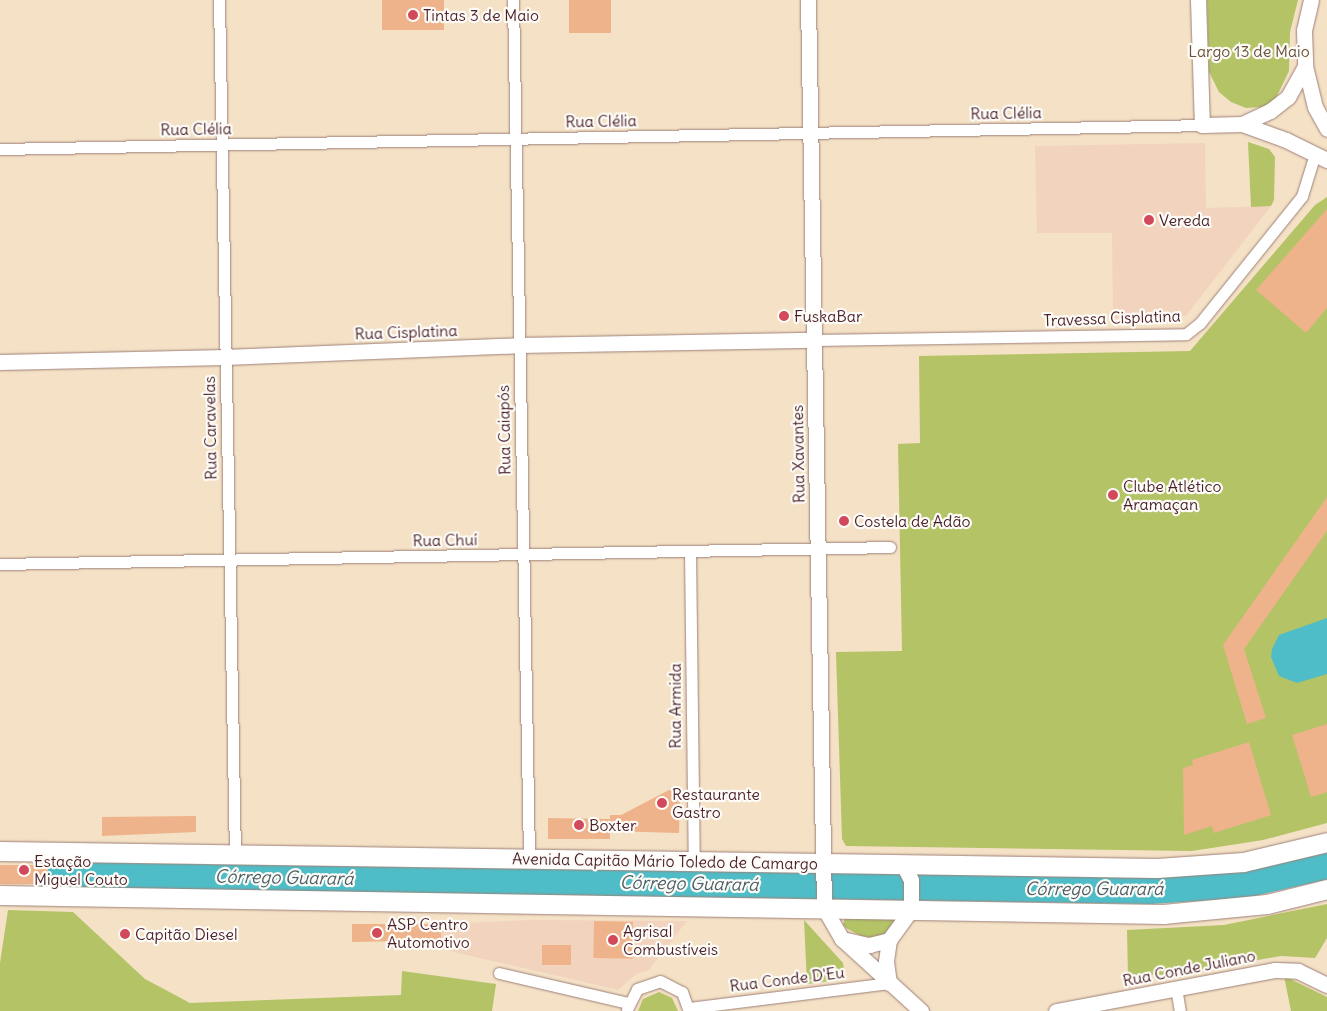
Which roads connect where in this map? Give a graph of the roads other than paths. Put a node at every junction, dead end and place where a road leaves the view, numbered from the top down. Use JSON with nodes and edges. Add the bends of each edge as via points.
{"nodes":[{"id":1,"x":219,"y":0,"type":"edge"},
{"id":2,"x":513,"y":0,"type":"edge"},
{"id":3,"x":808,"y":0,"type":"edge"},
{"id":4,"x":1198,"y":0,"type":"edge"},
{"id":5,"x":1311,"y":0,"type":"edge"},
{"id":6,"x":1305,"y":66,"type":"junction"},
{"id":7,"x":1242,"y":124,"type":"junction"},
{"id":8,"x":1202,"y":125,"type":"junction"},
{"id":9,"x":1327,"y":129,"type":"edge"},
{"id":10,"x":810,"y":133,"type":"junction"},
{"id":11,"x":515,"y":138,"type":"junction"},
{"id":12,"x":222,"y":144,"type":"junction"},
{"id":13,"x":0,"y":149,"type":"edge"},
{"id":14,"x":1321,"y":157,"type":"edge"},
{"id":15,"x":814,"y":340,"type":"junction"},
{"id":16,"x":519,"y":345,"type":"junction"},
{"id":17,"x":225,"y":357,"type":"junction"},
{"id":18,"x":0,"y":362,"type":"edge"},
{"id":19,"x":890,"y":546,"type":"dead end"},
{"id":20,"x":818,"y":549,"type":"junction"},
{"id":21,"x":690,"y":551,"type":"junction"},
{"id":22,"x":523,"y":554,"type":"junction"},
{"id":23,"x":229,"y":560,"type":"junction"},
{"id":24,"x":0,"y":564,"type":"edge"},
{"id":25,"x":1327,"y":842,"type":"edge"},
{"id":26,"x":0,"y":851,"type":"edge"},
{"id":27,"x":235,"y":855,"type":"junction"},
{"id":28,"x":529,"y":859,"type":"junction"},
{"id":29,"x":694,"y":861,"type":"junction"},
{"id":30,"x":823,"y":871,"type":"junction"},
{"id":31,"x":908,"y":873,"type":"junction"},
{"id":32,"x":1327,"y":889,"type":"edge"},
{"id":33,"x":0,"y":895,"type":"edge"},
{"id":34,"x":824,"y":902,"type":"junction"},
{"id":35,"x":911,"y":906,"type":"junction"},
{"id":36,"x":842,"y":939,"type":"junction"},
{"id":37,"x":890,"y":940,"type":"junction"},
{"id":38,"x":499,"y":973,"type":"dead end"},
{"id":39,"x":889,"y":982,"type":"junction"},
{"id":40,"x":1327,"y":985,"type":"edge"},
{"id":41,"x":1176,"y":987,"type":"junction"},
{"id":42,"x":628,"y":1007,"type":"edge"},
{"id":43,"x":689,"y":1009,"type":"edge"},
{"id":44,"x":921,"y":1011,"type":"edge"},
{"id":45,"x":1056,"y":1011,"type":"edge"},
{"id":46,"x":1180,"y":1011,"type":"edge"}],
"edges":[{"from":1,"to":12,"type":"street","name":"Rua Caravelas"},
{"from":2,"to":11,"type":"street","name":"Rua Caiapós"},
{"from":3,"to":10,"type":"street","name":"Rua Xavantes"},
{"from":4,"to":8,"type":"street"},
{"from":5,"to":6,"type":"street","via":[[1304,30]]},
{"from":6,"to":7,"type":"street","via":[[1296,85],[1279,106]]},
{"from":6,"to":9,"type":"street","via":[[1315,106]]},
{"from":7,"to":8,"type":"street"},
{"from":7,"to":14,"type":"street"},
{"from":8,"to":10,"type":"street","name":"Rua Clélia"},
{"from":10,"to":11,"type":"street","name":"Rua Clélia"},
{"from":10,"to":15,"type":"street","name":"Rua Xavantes"},
{"from":11,"to":12,"type":"street","name":"Rua Clélia"},
{"from":11,"to":16,"type":"street","name":"Rua Caiapós"},
{"from":12,"to":13,"type":"street","name":"Rua Clélia"},
{"from":12,"to":17,"type":"street","name":"Rua Caravelas"},
{"from":14,"to":15,"type":"street","name":"Travessa Cisplatina","via":[[1302,196],[1200,323],[1186,334]]},
{"from":15,"to":16,"type":"street","name":"Rua Cisplatina"},
{"from":15,"to":20,"type":"street","name":"Rua Xavantes"},
{"from":16,"to":17,"type":"street","name":"Rua Cisplatina"},
{"from":16,"to":22,"type":"street","name":"Rua Caiapós"},
{"from":17,"to":18,"type":"street","name":"Rua Cisplatina"},
{"from":17,"to":23,"type":"street","name":"Rua Caravelas"},
{"from":19,"to":20,"type":"street","name":"Rua Chuí"},
{"from":20,"to":21,"type":"street","name":"Rua Chuí"},
{"from":20,"to":30,"type":"street","name":"Rua Xavantes"},
{"from":21,"to":22,"type":"street","name":"Rua Chuí"},
{"from":21,"to":29,"type":"street","name":"Rua Armida"},
{"from":22,"to":23,"type":"street","name":"Rua Chuí"},
{"from":22,"to":28,"type":"street","name":"Rua Caiapós"},
{"from":23,"to":24,"type":"street","name":"Rua Chuí"},
{"from":23,"to":27,"type":"street","name":"Rua Caravelas"},
{"from":25,"to":31,"type":"main road","name":"Avenida Capitão Mário Toledo de Camargo","via":[[1260,859],[1200,867]]},
{"from":26,"to":27,"type":"main road","name":"Avenida Capitão Mário Toledo de Camargo"},
{"from":27,"to":28,"type":"main road","name":"Avenida Capitão Mário Toledo de Camargo"},
{"from":28,"to":29,"type":"main road","name":"Avenida Capitão Mário Toledo de Camargo"},
{"from":29,"to":30,"type":"main road","name":"Avenida Capitão Mário Toledo de Camargo"},
{"from":30,"to":31,"type":"main road","name":"Avenida Capitão Mário Toledo de Camargo"},
{"from":30,"to":34,"type":"street","name":"Rua Xavantes"},
{"from":31,"to":35,"type":"street"},
{"from":32,"to":35,"type":"main road","via":[[1267,904],[1163,914]]},
{"from":33,"to":34,"type":"main road"},
{"from":34,"to":35,"type":"main road"},
{"from":34,"to":36,"type":"street"},
{"from":35,"to":37,"type":"street"},
{"from":36,"to":37,"type":"street","via":[[869,944]]},
{"from":36,"to":39,"type":"street"},
{"from":37,"to":39,"type":"street","via":[[886,962]]},
{"from":38,"to":42,"type":"street"},
{"from":39,"to":43,"type":"street","name":"Rua Conde D'Eu"},
{"from":39,"to":44,"type":"street"},
{"from":40,"to":41,"type":"street","name":"Rua Conde Juliano","via":[[1302,973],[1284,969]]},
{"from":41,"to":45,"type":"street","name":"Rua Conde Juliano"},
{"from":41,"to":46,"type":"street"},
{"from":42,"to":43,"type":"street","via":[[644,985],[660,981],[682,992]]}]}
